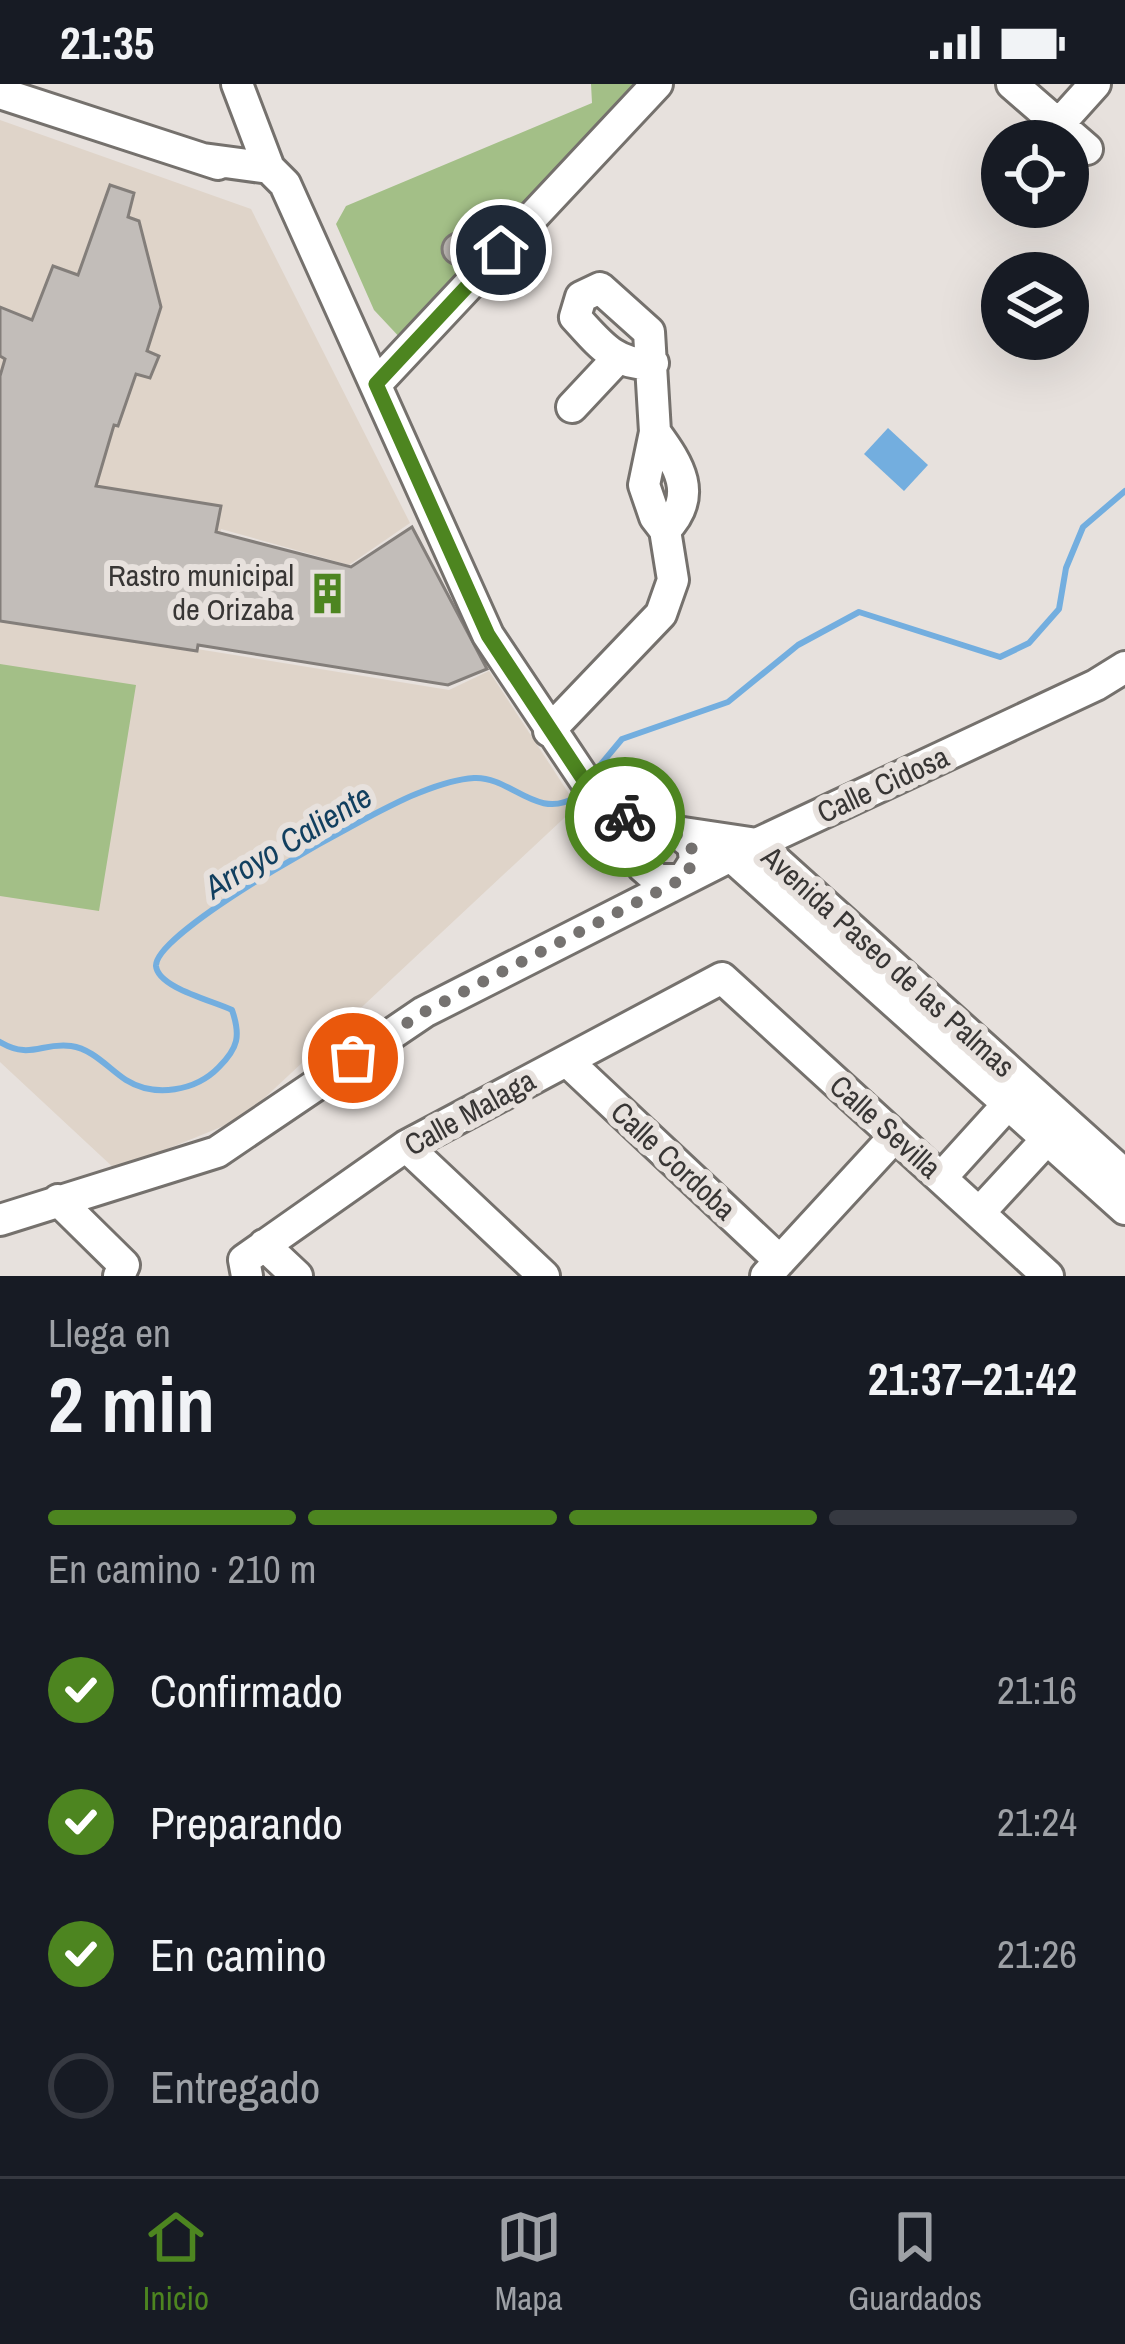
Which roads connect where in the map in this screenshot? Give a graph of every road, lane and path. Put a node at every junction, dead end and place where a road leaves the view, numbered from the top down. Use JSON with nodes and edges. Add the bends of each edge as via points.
{"nodes":[{"id":1,"x":236,"y":84,"type":"edge"},
{"id":2,"x":657,"y":84,"type":"edge"},
{"id":3,"x":1012,"y":84,"type":"edge"},
{"id":4,"x":1095,"y":84,"type":"edge"},
{"id":5,"x":0,"y":93,"type":"edge"},
{"id":6,"x":1054,"y":120,"type":"edge"},
{"id":7,"x":1063,"y":120,"type":"edge"},
{"id":8,"x":203,"y":159,"type":"junction"},
{"id":9,"x":269,"y":168,"type":"junction"},
{"id":10,"x":293,"y":200,"type":"junction"},
{"id":11,"x":616,"y":359,"type":"junction"},
{"id":12,"x":653,"y":363,"type":"junction"},
{"id":13,"x":376,"y":384,"type":"junction"},
{"id":14,"x":572,"y":407,"type":"dead end"},
{"id":15,"x":1125,"y":667,"type":"edge"},
{"id":16,"x":549,"y":731,"type":"junction"},
{"id":17,"x":603,"y":809,"type":"junction"},
{"id":18,"x":674,"y":832,"type":"junction"},
{"id":19,"x":744,"y":850,"type":"junction"},
{"id":20,"x":643,"y":867,"type":"junction"},
{"id":21,"x":683,"y":880,"type":"junction"},
{"id":22,"x":722,"y":978,"type":"joint"},
{"id":23,"x":567,"y":1060,"type":"junction"},
{"id":24,"x":1017,"y":1095,"type":"junction"},
{"id":25,"x":1056,"y":1130,"type":"junction"},
{"id":26,"x":895,"y":1136,"type":"junction"},
{"id":27,"x":406,"y":1146,"type":"junction"},
{"id":28,"x":1125,"y":1174,"type":"edge"},
{"id":29,"x":940,"y":1178,"type":"junction"},
{"id":30,"x":58,"y":1201,"type":"junction"},
{"id":31,"x":1125,"y":1209,"type":"edge"},
{"id":32,"x":979,"y":1213,"type":"junction"},
{"id":33,"x":0,"y":1220,"type":"edge"},
{"id":34,"x":264,"y":1245,"type":"junction"},
{"id":35,"x":773,"y":1269,"type":"edge"},
{"id":36,"x":1032,"y":1271,"type":"edge"},
{"id":37,"x":118,"y":1276,"type":"edge"},
{"id":38,"x":247,"y":1276,"type":"edge"},
{"id":39,"x":297,"y":1276,"type":"edge"},
{"id":40,"x":544,"y":1276,"type":"edge"}],
"edges":[{"from":1,"to":9,"type":"street"},
{"from":2,"to":13,"type":"street"},
{"from":3,"to":6,"type":"street"},
{"from":4,"to":7,"type":"street"},
{"from":5,"to":8,"type":"street"},
{"from":8,"to":9,"type":"street"},
{"from":8,"to":10,"type":"street","via":[[268,182]]},
{"from":9,"to":10,"type":"street"},
{"from":10,"to":13,"type":"street"},
{"from":11,"to":12,"type":"street"},
{"from":11,"to":12,"type":"street","via":[[591,334],[619,305],[649,332]]},
{"from":11,"to":14,"type":"street"},
{"from":12,"to":16,"type":"street","via":[[655,432],[644,484],[665,530],[670,600]]},
{"from":13,"to":16,"type":"street","via":[[463,584]]},
{"from":15,"to":19,"type":"street","name":"Calle Cidosa"},
{"from":16,"to":17,"type":"street"},
{"from":17,"to":18,"type":"street","name":"Avenida Paseo de las Palmas"},
{"from":17,"to":20,"type":"street"},
{"from":18,"to":19,"type":"street","name":"Avenida Paseo de las Palmas"},
{"from":18,"to":20,"type":"street","via":[[645,841]]},
{"from":18,"to":21,"type":"street","via":[[695,855]]},
{"from":19,"to":21,"type":"street","name":"Calle Cidosa"},
{"from":19,"to":24,"type":"street","name":"Avenida Paseo de las Palmas"},
{"from":20,"to":21,"type":"street","via":[[658,880]]},
{"from":21,"to":30,"type":"street","name":"Calle Cidosa","via":[[424,1012],[217,1152]]},
{"from":22,"to":23,"type":"street","name":"Calle Malaga"},
{"from":22,"to":26,"type":"street","name":"Calle Sevilla"},
{"from":23,"to":27,"type":"street","name":"Calle Malaga"},
{"from":23,"to":35,"type":"street","name":"Calle Cordoba"},
{"from":24,"to":25,"type":"street","name":"Avenida Paseo de las Palmas"},
{"from":24,"to":29,"type":"street"},
{"from":25,"to":28,"type":"street","name":"Avenida Paseo de las Palmas"},
{"from":25,"to":31,"type":"street","name":"Avenida Paseo de las Palmas"},
{"from":25,"to":32,"type":"street"},
{"from":26,"to":29,"type":"street","name":"Calle Sevilla"},
{"from":26,"to":35,"type":"street"},
{"from":27,"to":34,"type":"street","name":"Calle Malaga"},
{"from":27,"to":40,"type":"street"},
{"from":29,"to":32,"type":"street","name":"Calle Sevilla"},
{"from":30,"to":33,"type":"street","name":"Calle Cidosa"},
{"from":30,"to":37,"type":"street","via":[[124,1265]]},
{"from":32,"to":36,"type":"street","name":"Calle Sevilla"},
{"from":34,"to":38,"type":"street","name":"Calle Malaga","via":[[244,1260]]},
{"from":34,"to":39,"type":"street"}]}
